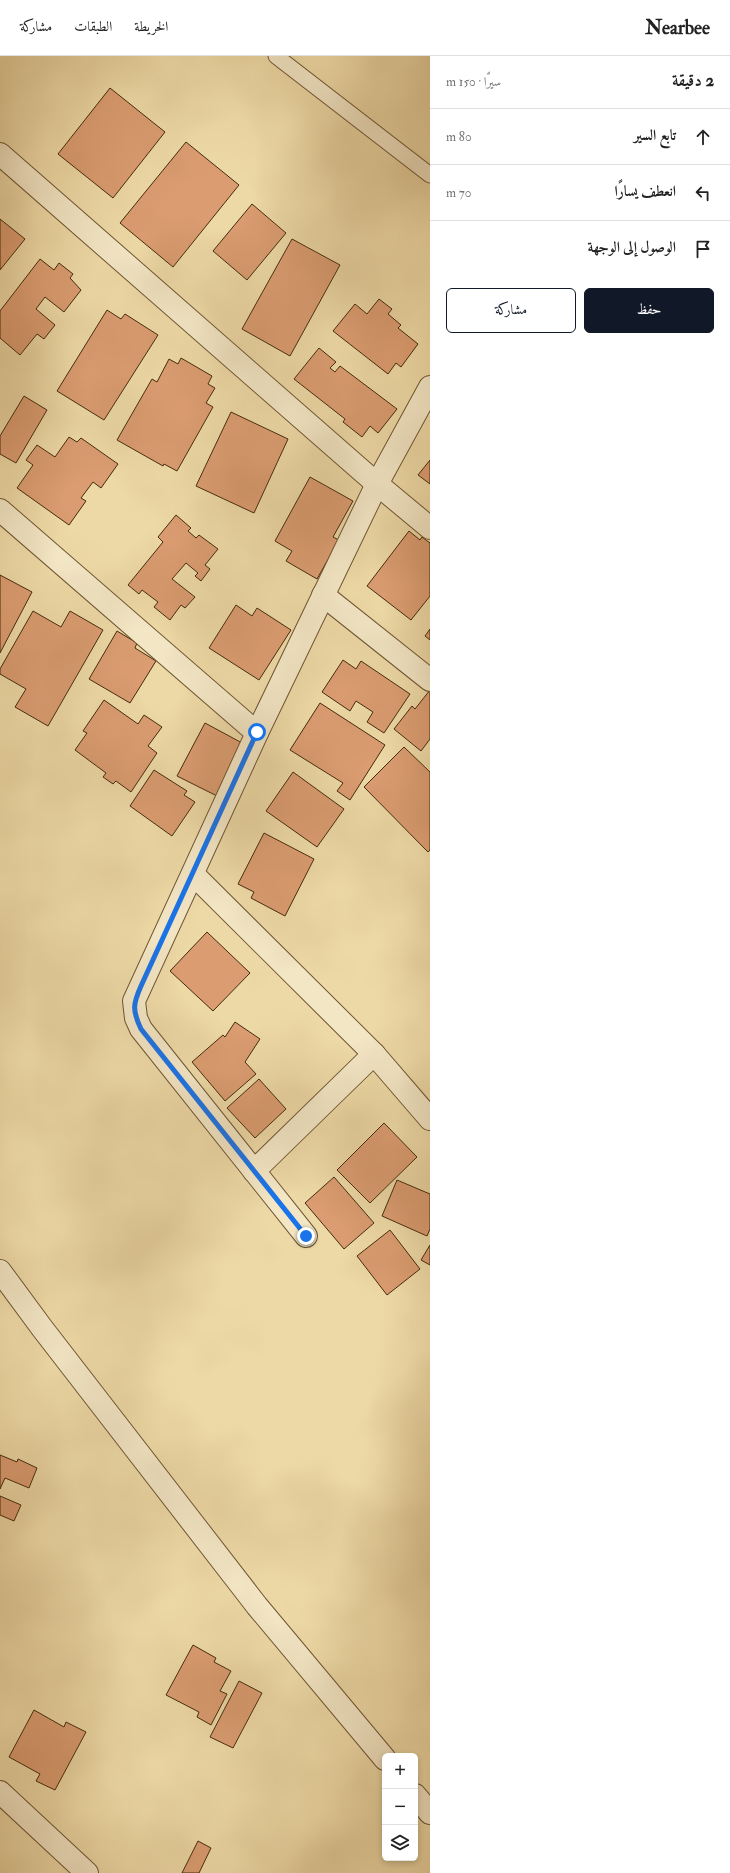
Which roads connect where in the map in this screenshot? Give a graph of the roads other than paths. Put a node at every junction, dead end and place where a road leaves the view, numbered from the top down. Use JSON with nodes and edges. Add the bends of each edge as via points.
{"nodes":[{"id":1,"x":276,"y":56,"type":"edge"},
{"id":2,"x":0,"y":154,"type":"edge"},
{"id":3,"x":430,"y":175,"type":"edge"},
{"id":4,"x":430,"y":387,"type":"edge"},
{"id":5,"x":376,"y":484,"type":"junction"},
{"id":6,"x":0,"y":510,"type":"edge"},
{"id":7,"x":430,"y":528,"type":"edge"},
{"id":8,"x":323,"y":595,"type":"junction"},
{"id":9,"x":430,"y":680,"type":"edge"},
{"id":10,"x":257,"y":732,"type":"junction"},
{"id":11,"x":192,"y":874,"type":"junction"},
{"id":12,"x":374,"y":1054,"type":"junction"},
{"id":13,"x":430,"y":1119,"type":"edge"},
{"id":14,"x":254,"y":1171,"type":"junction"},
{"id":15,"x":306,"y":1236,"type":"dead end"},
{"id":16,"x":0,"y":1271,"type":"edge"},
{"id":17,"x":382,"y":1755,"type":"edge"},
{"id":18,"x":0,"y":1792,"type":"edge"},
{"id":19,"x":418,"y":1799,"type":"edge"},
{"id":20,"x":430,"y":1813,"type":"edge"},
{"id":21,"x":87,"y":1873,"type":"edge"}],
"edges":[{"from":1,"to":3,"type":"lane"},
{"from":2,"to":5,"type":"street"},
{"from":4,"to":5,"type":"street"},
{"from":5,"to":7,"type":"street"},
{"from":5,"to":8,"type":"street"},
{"from":6,"to":10,"type":"street"},
{"from":8,"to":9,"type":"street"},
{"from":8,"to":10,"type":"street"},
{"from":10,"to":11,"type":"street"},
{"from":11,"to":12,"type":"street"},
{"from":11,"to":14,"type":"street","via":[[134,1001],[136,1018],[141,1029]]},
{"from":12,"to":13,"type":"street"},
{"from":12,"to":14,"type":"street"},
{"from":14,"to":15,"type":"street"},
{"from":16,"to":17,"type":"street","via":[[257,1606]]},
{"from":18,"to":21,"type":"street"},
{"from":19,"to":20,"type":"street"}]}
